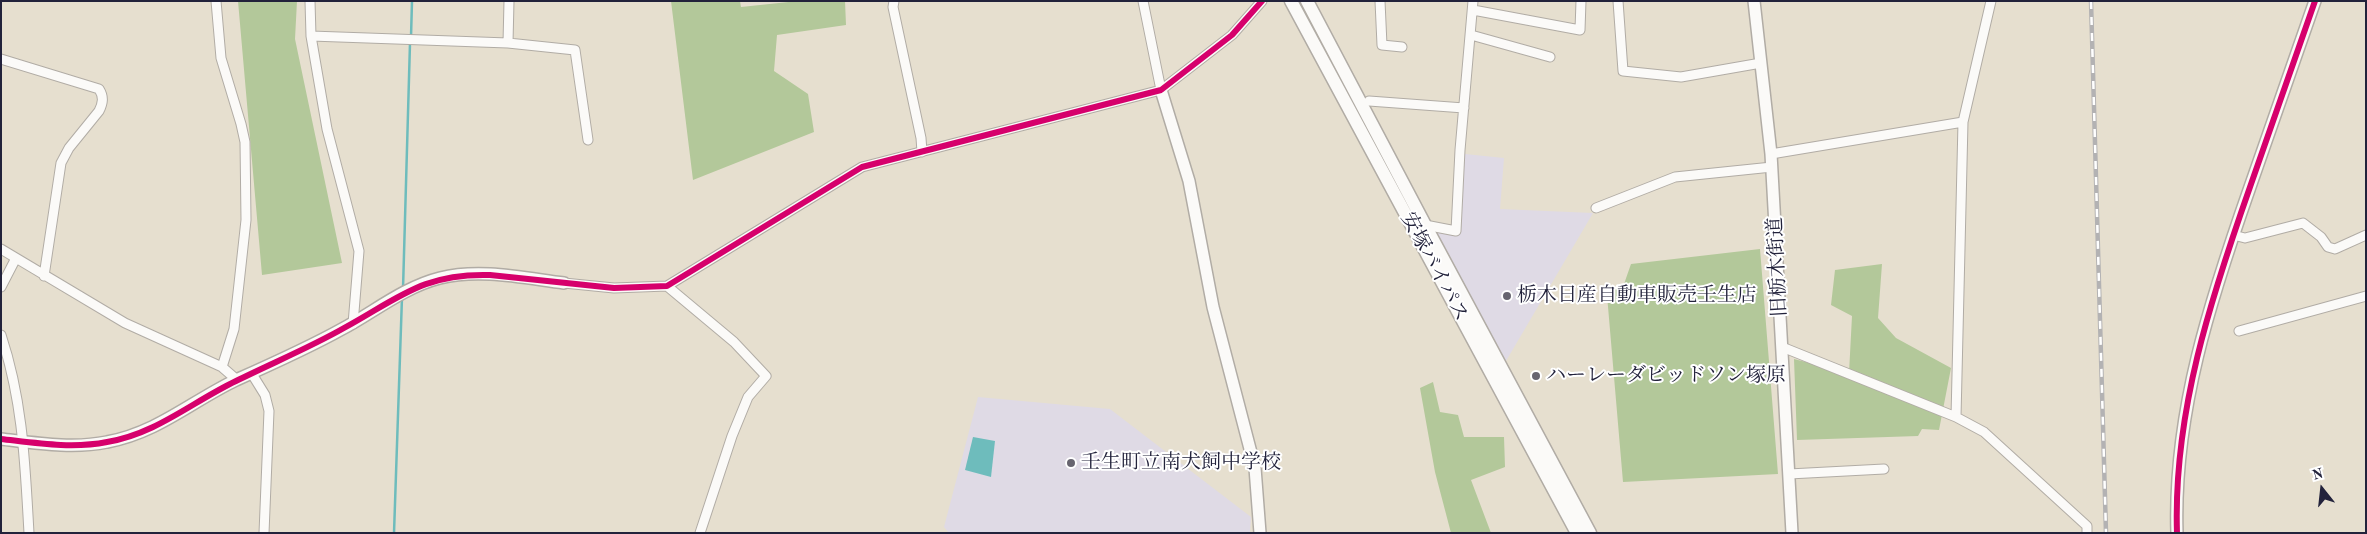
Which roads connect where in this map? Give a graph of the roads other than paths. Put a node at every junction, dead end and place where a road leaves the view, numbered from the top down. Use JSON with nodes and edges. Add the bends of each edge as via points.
{"nodes":[{"id":1,"x":216,"y":1,"type":"edge"},
{"id":2,"x":310,"y":1,"type":"edge"},
{"id":3,"x":510,"y":1,"type":"edge"},
{"id":4,"x":894,"y":1,"type":"edge"},
{"id":5,"x":1143,"y":1,"type":"edge"},
{"id":6,"x":1262,"y":1,"type":"edge"},
{"id":7,"x":1292,"y":1,"type":"edge"},
{"id":8,"x":1307,"y":1,"type":"edge"},
{"id":9,"x":1380,"y":1,"type":"edge"},
{"id":10,"x":1581,"y":1,"type":"edge"},
{"id":11,"x":1618,"y":1,"type":"edge"},
{"id":12,"x":1754,"y":1,"type":"edge"},
{"id":13,"x":1991,"y":1,"type":"edge"},
{"id":14,"x":2315,"y":1,"type":"edge"},
{"id":15,"x":1473,"y":6,"type":"edge"},
{"id":16,"x":1471,"y":35,"type":"junction"},
{"id":17,"x":311,"y":36,"type":"junction"},
{"id":18,"x":508,"y":43,"type":"junction"},
{"id":19,"x":1402,"y":47,"type":"dead end"},
{"id":20,"x":1550,"y":57,"type":"dead end"},
{"id":21,"x":1,"y":59,"type":"edge"},
{"id":22,"x":1761,"y":63,"type":"junction"},
{"id":23,"x":1161,"y":90,"type":"junction"},
{"id":24,"x":1370,"y":101,"type":"dead end"},
{"id":25,"x":1464,"y":108,"type":"junction"},
{"id":26,"x":1963,"y":122,"type":"junction"},
{"id":27,"x":588,"y":140,"type":"dead end"},
{"id":28,"x":922,"y":152,"type":"junction"},
{"id":29,"x":1771,"y":154,"type":"junction"},
{"id":30,"x":1772,"y":166,"type":"junction"},
{"id":31,"x":1596,"y":208,"type":"dead end"},
{"id":32,"x":1425,"y":225,"type":"junction"},
{"id":33,"x":2233,"y":235,"type":"junction"},
{"id":34,"x":2366,"y":235,"type":"edge"},
{"id":35,"x":1,"y":249,"type":"edge"},
{"id":36,"x":16,"y":258,"type":"junction"},
{"id":37,"x":44,"y":276,"type":"junction"},
{"id":38,"x":564,"y":283,"type":"joint"},
{"id":39,"x":667,"y":286,"type":"junction"},
{"id":40,"x":1,"y":287,"type":"edge"},
{"id":41,"x":2366,"y":296,"type":"edge"},
{"id":42,"x":353,"y":324,"type":"junction"},
{"id":43,"x":2239,"y":331,"type":"dead end"},
{"id":44,"x":1,"y":335,"type":"edge"},
{"id":45,"x":1782,"y":347,"type":"junction"},
{"id":46,"x":222,"y":367,"type":"junction"},
{"id":47,"x":252,"y":374,"type":"junction"},
{"id":48,"x":236,"y":380,"type":"junction"},
{"id":49,"x":1956,"y":417,"type":"junction"},
{"id":50,"x":1,"y":439,"type":"edge"},
{"id":51,"x":24,"y":442,"type":"junction"},
{"id":52,"x":1884,"y":469,"type":"dead end"},
{"id":53,"x":1789,"y":474,"type":"junction"},
{"id":54,"x":29,"y":533,"type":"edge"},
{"id":55,"x":264,"y":533,"type":"edge"},
{"id":56,"x":700,"y":533,"type":"edge"},
{"id":57,"x":1260,"y":533,"type":"edge"},
{"id":58,"x":1577,"y":533,"type":"edge"},
{"id":59,"x":1590,"y":533,"type":"edge"},
{"id":60,"x":1792,"y":533,"type":"edge"},
{"id":61,"x":2087,"y":533,"type":"edge"},
{"id":62,"x":2176,"y":533,"type":"edge"}],
"edges":[{"from":1,"to":46,"type":"street","via":[[221,58],[245,142],[246,220],[234,329]]},
{"from":2,"to":17,"type":"street"},
{"from":3,"to":18,"type":"street"},
{"from":4,"to":28,"type":"street"},
{"from":5,"to":23,"type":"street"},
{"from":6,"to":23,"type":"street","via":[[1232,35]]},
{"from":7,"to":58,"type":"main road","name":"安塚バイパス"},
{"from":8,"to":32,"type":"main road","name":"安塚バイパス"},
{"from":9,"to":19,"type":"street","via":[[1382,46]]},
{"from":10,"to":15,"type":"street","via":[[1580,30]]},
{"from":11,"to":22,"type":"street","via":[[1623,71],[1680,77]]},
{"from":12,"to":22,"type":"street","name":"旧栃木街道"},
{"from":13,"to":26,"type":"street"},
{"from":14,"to":33,"type":"street"},
{"from":15,"to":16,"type":"street"},
{"from":16,"to":20,"type":"street"},
{"from":16,"to":25,"type":"street"},
{"from":17,"to":18,"type":"street"},
{"from":17,"to":42,"type":"street","via":[[327,129],[359,251]]},
{"from":18,"to":27,"type":"street","via":[[575,50]]},
{"from":21,"to":37,"type":"street","via":[[99,89],[102,95],[99,111],[61,163]]},
{"from":22,"to":29,"type":"street","name":"旧栃木街道"},
{"from":23,"to":28,"type":"street"},
{"from":23,"to":57,"type":"street","via":[[1189,182],[1213,307],[1256,468]]},
{"from":24,"to":25,"type":"street"},
{"from":25,"to":32,"type":"street","via":[[1456,231]]},
{"from":26,"to":29,"type":"street"},
{"from":26,"to":49,"type":"street"},
{"from":28,"to":39,"type":"street","via":[[856,170],[814,199]]},
{"from":29,"to":30,"type":"street","name":"旧栃木街道"},
{"from":30,"to":31,"type":"street","via":[[1675,177]]},
{"from":30,"to":45,"type":"street","name":"旧栃木街道"},
{"from":32,"to":59,"type":"main road","name":"安塚バイパス"},
{"from":33,"to":34,"type":"street","via":[[2245,238],[2303,223],[2328,247],[2335,248]]},
{"from":33,"to":62,"type":"street","via":[[2199,348],[2187,403],[2179,465]]},
{"from":35,"to":36,"type":"street"},
{"from":36,"to":37,"type":"street"},
{"from":36,"to":40,"type":"street"},
{"from":37,"to":46,"type":"street","via":[[125,323]]},
{"from":38,"to":39,"type":"street","via":[[614,288]]},
{"from":38,"to":42,"type":"street","via":[[481,274],[440,278],[416,287]]},
{"from":39,"to":56,"type":"street","via":[[734,342],[766,376],[748,397]]},
{"from":41,"to":43,"type":"street"},
{"from":42,"to":47,"type":"street"},
{"from":44,"to":51,"type":"street","via":[[13,370]]},
{"from":45,"to":49,"type":"street"},
{"from":45,"to":53,"type":"street","name":"旧栃木街道"},
{"from":46,"to":48,"type":"street"},
{"from":47,"to":48,"type":"street"},
{"from":47,"to":55,"type":"street","via":[[265,395],[269,411]]},
{"from":48,"to":51,"type":"street","via":[[164,423],[124,438],[86,445]]},
{"from":49,"to":61,"type":"street","via":[[1984,432],[2087,526]]},
{"from":50,"to":51,"type":"street"},
{"from":51,"to":54,"type":"street"},
{"from":52,"to":53,"type":"street"},
{"from":53,"to":60,"type":"street","name":"旧栃木街道"}]}
